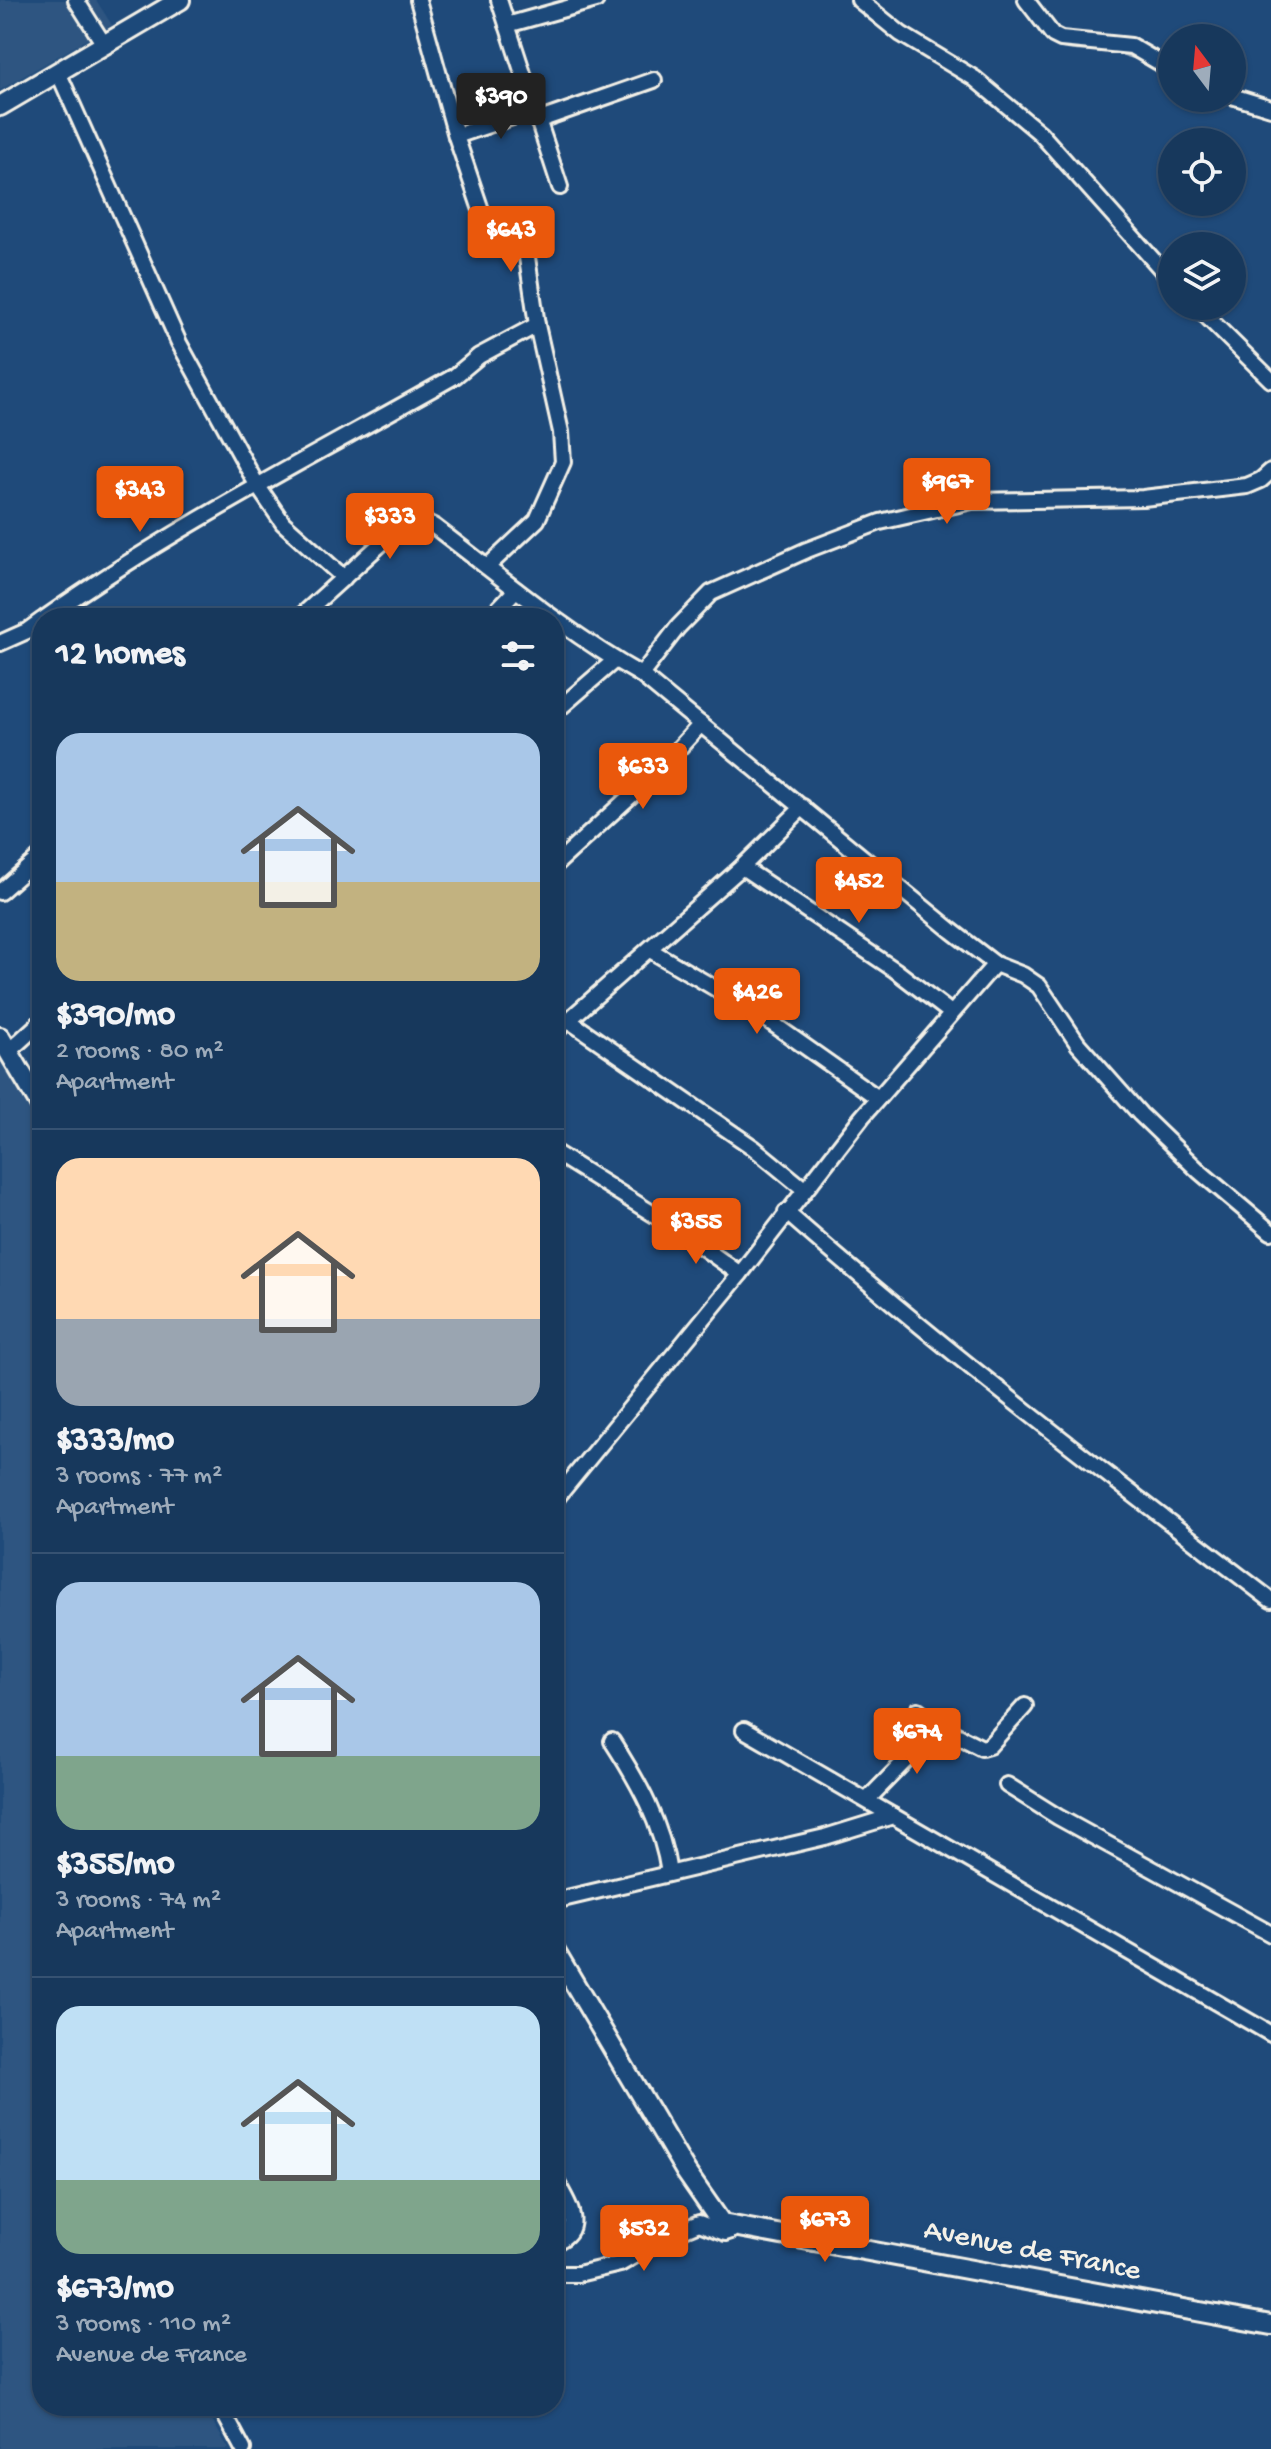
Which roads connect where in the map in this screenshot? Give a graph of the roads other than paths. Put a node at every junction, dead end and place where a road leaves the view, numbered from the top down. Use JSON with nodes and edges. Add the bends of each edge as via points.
{"nodes":[{"id":1,"x":76,"y":0,"type":"edge"},
{"id":2,"x":180,"y":0,"type":"edge"},
{"id":3,"x":418,"y":0,"type":"edge"},
{"id":4,"x":499,"y":0,"type":"edge"},
{"id":5,"x":596,"y":0,"type":"edge"},
{"id":6,"x":859,"y":0,"type":"edge"},
{"id":7,"x":1026,"y":0,"type":"edge"},
{"id":8,"x":507,"y":25,"type":"junction"},
{"id":9,"x":105,"y":46,"type":"junction"},
{"id":10,"x":1158,"y":62,"type":"edge"},
{"id":11,"x":58,"y":72,"type":"junction"},
{"id":12,"x":654,"y":80,"type":"dead end"},
{"id":13,"x":1246,"y":100,"type":"edge"},
{"id":14,"x":0,"y":106,"type":"edge"},
{"id":15,"x":1271,"y":108,"type":"edge"},
{"id":16,"x":535,"y":115,"type":"junction"},
{"id":17,"x":456,"y":136,"type":"junction"},
{"id":18,"x":560,"y":187,"type":"dead end"},
{"id":19,"x":1158,"y":265,"type":"edge"},
{"id":20,"x":1210,"y":320,"type":"edge"},
{"id":21,"x":537,"y":325,"type":"junction"},
{"id":22,"x":1271,"y":380,"type":"edge"},
{"id":23,"x":1271,"y":471,"type":"edge"},
{"id":24,"x":257,"y":485,"type":"junction"},
{"id":25,"x":487,"y":567,"type":"junction"},
{"id":26,"x":344,"y":578,"type":"junction"},
{"id":27,"x":516,"y":590,"type":"junction"},
{"id":28,"x":60,"y":608,"type":"edge"},
{"id":29,"x":310,"y":608,"type":"edge"},
{"id":30,"x":499,"y":608,"type":"edge"},
{"id":31,"x":541,"y":608,"type":"edge"},
{"id":32,"x":564,"y":624,"type":"edge"},
{"id":33,"x":32,"y":627,"type":"edge"},
{"id":34,"x":0,"y":643,"type":"edge"},
{"id":35,"x":615,"y":660,"type":"junction"},
{"id":36,"x":641,"y":675,"type":"junction"},
{"id":37,"x":564,"y":704,"type":"edge"},
{"id":38,"x":701,"y":724,"type":"junction"},
{"id":39,"x":803,"y":807,"type":"junction"},
{"id":40,"x":564,"y":857,"type":"edge"},
{"id":41,"x":32,"y":864,"type":"edge"},
{"id":42,"x":742,"y":867,"type":"junction"},
{"id":43,"x":0,"y":892,"type":"edge"},
{"id":44,"x":650,"y":950,"type":"junction"},
{"id":45,"x":995,"y":964,"type":"junction"},
{"id":46,"x":951,"y":1013,"type":"junction"},
{"id":47,"x":568,"y":1020,"type":"junction"},
{"id":48,"x":564,"y":1024,"type":"edge"},
{"id":49,"x":32,"y":1027,"type":"edge"},
{"id":50,"x":4,"y":1044,"type":"edge"},
{"id":51,"x":32,"y":1091,"type":"edge"},
{"id":52,"x":878,"y":1098,"type":"junction"},
{"id":53,"x":564,"y":1158,"type":"edge"},
{"id":54,"x":804,"y":1189,"type":"junction"},
{"id":55,"x":786,"y":1212,"type":"junction"},
{"id":56,"x":1271,"y":1232,"type":"edge"},
{"id":57,"x":740,"y":1274,"type":"junction"},
{"id":58,"x":564,"y":1489,"type":"edge"},
{"id":59,"x":1271,"y":1600,"type":"edge"},
{"id":60,"x":1025,"y":1706,"type":"dead end"},
{"id":61,"x":918,"y":1710,"type":"dead end"},
{"id":62,"x":939,"y":1726,"type":"junction"},
{"id":63,"x":744,"y":1730,"type":"dead end"},
{"id":64,"x":612,"y":1741,"type":"dead end"},
{"id":65,"x":1007,"y":1785,"type":"dead end"},
{"id":66,"x":867,"y":1800,"type":"junction"},
{"id":67,"x":893,"y":1816,"type":"junction"},
{"id":68,"x":669,"y":1873,"type":"junction"},
{"id":69,"x":564,"y":1899,"type":"edge"},
{"id":70,"x":1271,"y":1934,"type":"edge"},
{"id":71,"x":564,"y":1966,"type":"edge"},
{"id":72,"x":1271,"y":2034,"type":"edge"},
{"id":73,"x":564,"y":2198,"type":"edge"},
{"id":74,"x":740,"y":2228,"type":"junction"},
{"id":75,"x":564,"y":2238,"type":"edge"},
{"id":76,"x":564,"y":2274,"type":"edge"},
{"id":77,"x":1271,"y":2325,"type":"edge"},
{"id":78,"x":225,"y":2416,"type":"edge"},
{"id":79,"x":243,"y":2449,"type":"edge"}],
"edges":[{"from":1,"to":9,"type":"street"},
{"from":2,"to":9,"type":"main road"},
{"from":3,"to":17,"type":"street"},
{"from":4,"to":8,"type":"street"},
{"from":5,"to":8,"type":"street"},
{"from":6,"to":19,"type":"street","via":[[901,34],[974,78],[1040,133]]},
{"from":7,"to":10,"type":"street","via":[[1061,39],[1131,46]]},
{"from":8,"to":16,"type":"street"},
{"from":9,"to":11,"type":"main road"},
{"from":11,"to":14,"type":"main road"},
{"from":11,"to":24,"type":"street","via":[[179,343]]},
{"from":12,"to":16,"type":"street"},
{"from":13,"to":15,"type":"street"},
{"from":16,"to":17,"type":"street"},
{"from":16,"to":18,"type":"street"},
{"from":17,"to":21,"type":"street","via":[[483,216],[515,221],[523,230]]},
{"from":20,"to":22,"type":"street"},
{"from":21,"to":24,"type":"street"},
{"from":21,"to":25,"type":"street","via":[[563,462],[537,520]]},
{"from":23,"to":36,"type":"street","via":[[1247,486],[1143,498],[972,501],[880,522],[711,593]]},
{"from":24,"to":26,"type":"street","via":[[283,523]]},
{"from":24,"to":28,"type":"street"},
{"from":25,"to":26,"type":"street","via":[[435,527],[414,519]]},
{"from":25,"to":27,"type":"street"},
{"from":26,"to":29,"type":"street"},
{"from":27,"to":30,"type":"street"},
{"from":27,"to":31,"type":"street"},
{"from":32,"to":35,"type":"street"},
{"from":33,"to":34,"type":"street"},
{"from":35,"to":36,"type":"street"},
{"from":35,"to":37,"type":"street"},
{"from":36,"to":38,"type":"street"},
{"from":38,"to":39,"type":"street"},
{"from":38,"to":40,"type":"street"},
{"from":39,"to":42,"type":"street"},
{"from":39,"to":45,"type":"street"},
{"from":41,"to":43,"type":"street"},
{"from":42,"to":44,"type":"street"},
{"from":42,"to":46,"type":"street"},
{"from":44,"to":47,"type":"street"},
{"from":44,"to":52,"type":"street","via":[[759,1014]]},
{"from":45,"to":46,"type":"street"},
{"from":45,"to":56,"type":"street","via":[[1039,986],[1078,1044],[1140,1114]]},
{"from":46,"to":52,"type":"street"},
{"from":47,"to":48,"type":"street"},
{"from":47,"to":54,"type":"street","via":[[754,1148]]},
{"from":49,"to":50,"type":"street"},
{"from":50,"to":51,"type":"main road"},
{"from":52,"to":54,"type":"street"},
{"from":53,"to":57,"type":"street"},
{"from":54,"to":55,"type":"street"},
{"from":55,"to":57,"type":"street"},
{"from":55,"to":59,"type":"street","via":[[854,1272]]},
{"from":57,"to":58,"type":"street"},
{"from":60,"to":62,"type":"street","via":[[985,1747]]},
{"from":61,"to":62,"type":"street"},
{"from":62,"to":66,"type":"street"},
{"from":63,"to":66,"type":"street"},
{"from":64,"to":68,"type":"street","via":[[655,1816]]},
{"from":65,"to":70,"type":"street"},
{"from":66,"to":67,"type":"street"},
{"from":67,"to":68,"type":"street"},
{"from":67,"to":72,"type":"street"},
{"from":68,"to":69,"type":"street"},
{"from":71,"to":74,"type":"main road","name":"Avenue de France","via":[[715,2217]]},
{"from":73,"to":75,"type":"street","via":[[575,2221]]},
{"from":74,"to":76,"type":"street","via":[[725,2233],[699,2223],[620,2264]]},
{"from":74,"to":77,"type":"main road","name":"Avenue de France"},
{"from":78,"to":79,"type":"street"}]}
